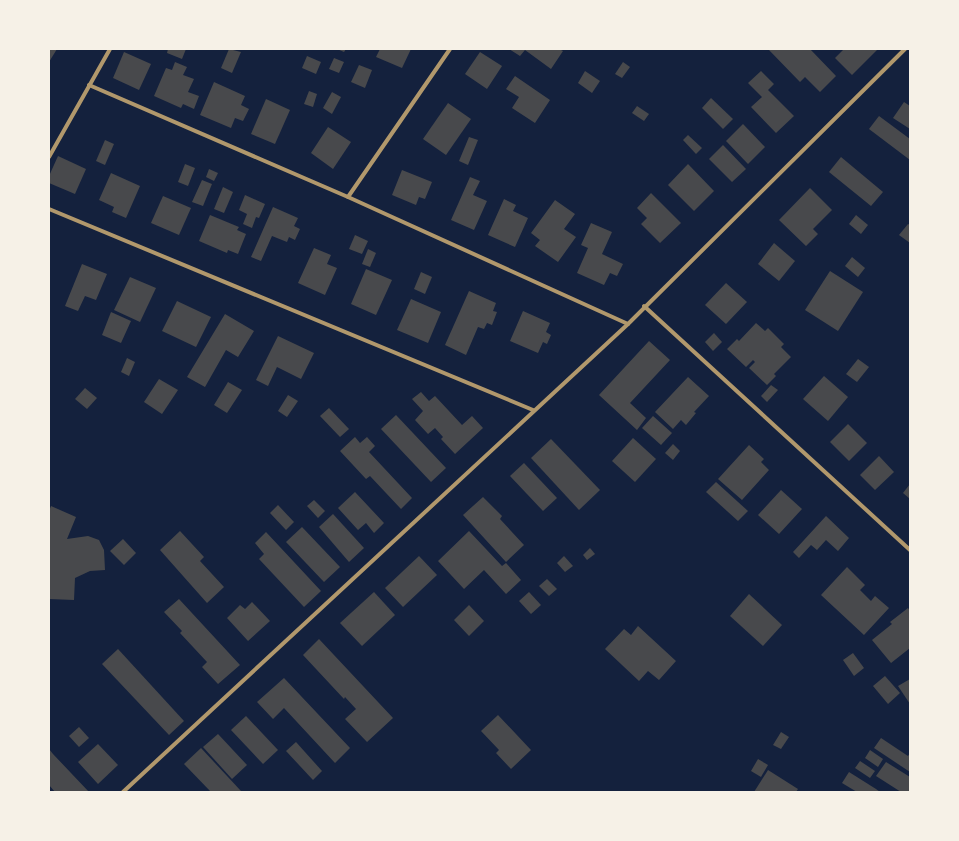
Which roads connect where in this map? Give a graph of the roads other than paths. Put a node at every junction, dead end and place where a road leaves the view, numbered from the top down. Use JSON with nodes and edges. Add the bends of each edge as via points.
{"nodes":[{"id":1,"x":110,"y":49,"type":"edge"},
{"id":2,"x":450,"y":49,"type":"edge"},
{"id":3,"x":905,"y":49,"type":"edge"},
{"id":4,"x":89,"y":85,"type":"junction"},
{"id":5,"x":49,"y":157,"type":"edge"},
{"id":6,"x":348,"y":197,"type":"junction"},
{"id":7,"x":49,"y":209,"type":"edge"},
{"id":8,"x":644,"y":306,"type":"junction"},
{"id":9,"x":628,"y":324,"type":"junction"},
{"id":10,"x":533,"y":410,"type":"junction"},
{"id":11,"x":910,"y":550,"type":"edge"},
{"id":12,"x":122,"y":792,"type":"edge"}],
"edges":[{"from":1,"to":4,"type":"street"},
{"from":2,"to":6,"type":"street"},
{"from":3,"to":8,"type":"street"},
{"from":4,"to":5,"type":"street"},
{"from":4,"to":6,"type":"street"},
{"from":6,"to":9,"type":"street"},
{"from":7,"to":10,"type":"street"},
{"from":8,"to":9,"type":"street"},
{"from":8,"to":11,"type":"street"},
{"from":9,"to":10,"type":"street"},
{"from":10,"to":12,"type":"street"}]}
